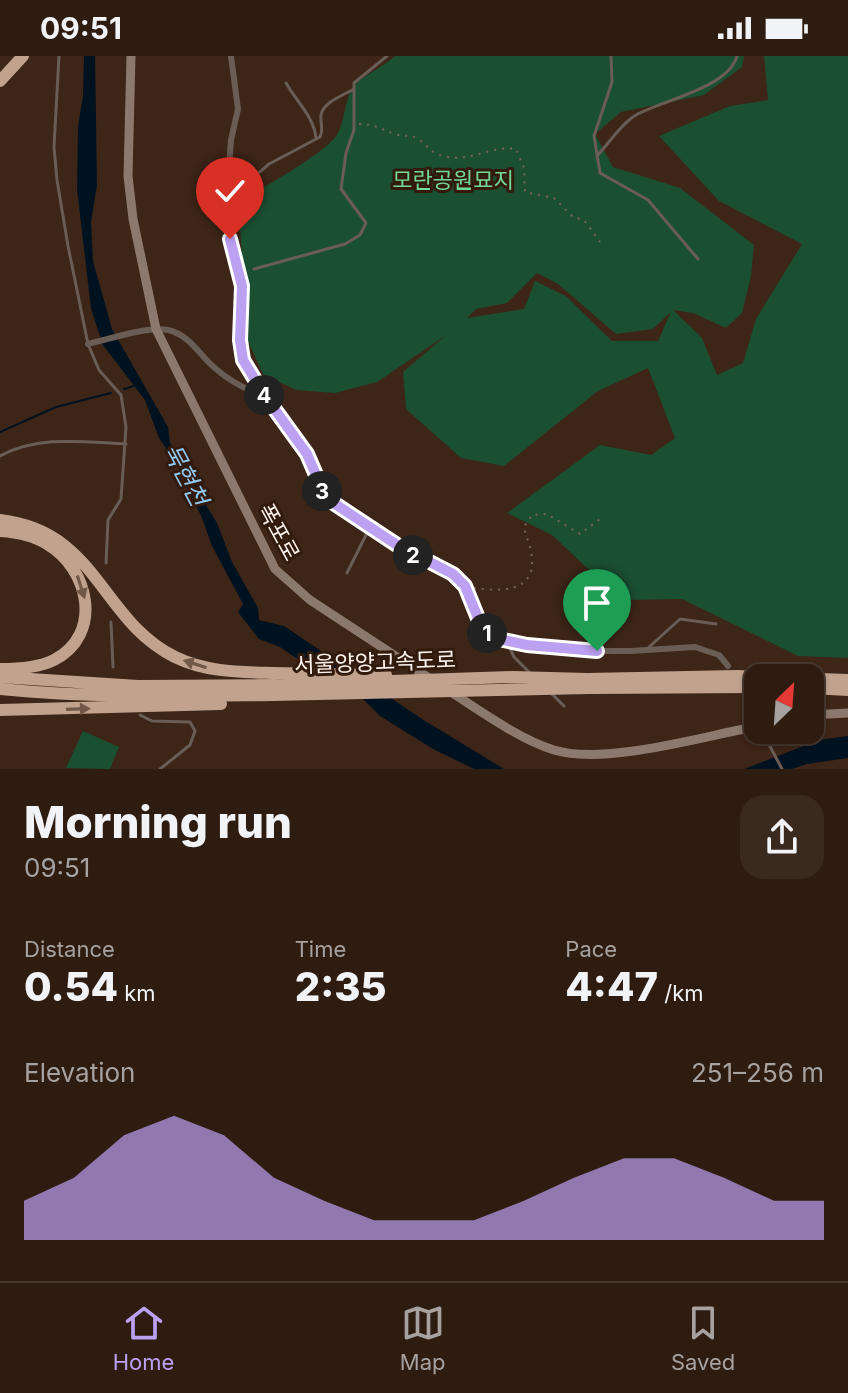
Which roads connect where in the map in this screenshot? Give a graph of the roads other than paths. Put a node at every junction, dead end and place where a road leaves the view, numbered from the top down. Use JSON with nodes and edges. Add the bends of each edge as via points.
{"nodes":[{"id":1,"x":23,"y":56,"type":"edge"},
{"id":2,"x":59,"y":56,"type":"edge"},
{"id":3,"x":131,"y":56,"type":"edge"},
{"id":4,"x":231,"y":56,"type":"edge"},
{"id":5,"x":387,"y":56,"type":"edge"},
{"id":6,"x":611,"y":56,"type":"edge"},
{"id":7,"x":737,"y":56,"type":"edge"},
{"id":8,"x":0,"y":81,"type":"edge"},
{"id":9,"x":286,"y":83,"type":"dead end"},
{"id":10,"x":354,"y":89,"type":"junction"},
{"id":11,"x":316,"y":139,"type":"junction"},
{"id":12,"x":597,"y":156,"type":"junction"},
{"id":13,"x":227,"y":194,"type":"junction"},
{"id":14,"x":208,"y":213,"type":"dead end"},
{"id":15,"x":698,"y":259,"type":"dead end"},
{"id":16,"x":254,"y":269,"type":"dead end"},
{"id":17,"x":156,"y":329,"type":"junction"},
{"id":18,"x":88,"y":344,"type":"junction"},
{"id":19,"x":265,"y":396,"type":"junction"},
{"id":20,"x":126,"y":444,"type":"junction"},
{"id":21,"x":0,"y":456,"type":"edge"},
{"id":22,"x":0,"y":520,"type":"edge"},
{"id":23,"x":370,"y":526,"type":"junction"},
{"id":24,"x":0,"y":531,"type":"edge"},
{"id":25,"x":106,"y":563,"type":"dead end"},
{"id":26,"x":347,"y":573,"type":"dead end"},
{"id":27,"x":111,"y":622,"type":"dead end"},
{"id":28,"x":716,"y":624,"type":"dead end"},
{"id":29,"x":507,"y":642,"type":"junction"},
{"id":30,"x":646,"y":650,"type":"junction"},
{"id":31,"x":728,"y":666,"type":"dead end"},
{"id":32,"x":113,"y":667,"type":"dead end"},
{"id":33,"x":0,"y":669,"type":"edge"},
{"id":34,"x":0,"y":677,"type":"edge"},
{"id":35,"x":848,"y":680,"type":"edge"},
{"id":36,"x":588,"y":683,"type":"junction"},
{"id":37,"x":744,"y":687,"type":"edge"},
{"id":38,"x":0,"y":689,"type":"edge"},
{"id":39,"x":273,"y":689,"type":"junction"},
{"id":40,"x":824,"y":689,"type":"edge"},
{"id":41,"x":848,"y":690,"type":"edge"},
{"id":42,"x":564,"y":706,"type":"dead end"},
{"id":43,"x":0,"y":710,"type":"edge"},
{"id":44,"x":848,"y":713,"type":"edge"},
{"id":45,"x":824,"y":714,"type":"edge"},
{"id":46,"x":140,"y":715,"type":"dead end"},
{"id":47,"x":744,"y":729,"type":"edge"},
{"id":48,"x":771,"y":744,"type":"edge"},
{"id":49,"x":160,"y":769,"type":"edge"},
{"id":50,"x":782,"y":769,"type":"edge"}],
"edges":[{"from":1,"to":8,"type":"highway"},
{"from":2,"to":18,"type":"lane","via":[[57,180]]},
{"from":3,"to":17,"type":"main road","name":"폭포로","via":[[128,176]]},
{"from":4,"to":13,"type":"street","via":[[238,109]]},
{"from":5,"to":10,"type":"lane","via":[[354,83]]},
{"from":6,"to":12,"type":"lane","via":[[612,82],[594,136]]},
{"from":7,"to":12,"type":"lane","via":[[714,82],[633,116]]},
{"from":9,"to":11,"type":"lane","via":[[315,126]]},
{"from":10,"to":11,"type":"lane","via":[[325,106],[323,129]]},
{"from":10,"to":16,"type":"lane","via":[[354,124],[341,189],[366,223],[360,235]]},
{"from":11,"to":13,"type":"lane"},
{"from":12,"to":15,"type":"lane","via":[[600,173],[648,200]]},
{"from":13,"to":14,"type":"lane"},
{"from":13,"to":19,"type":"street","via":[[230,239],[242,286],[241,351]]},
{"from":17,"to":18,"type":"street"},
{"from":17,"to":19,"type":"street","via":[[179,334],[238,386]]},
{"from":17,"to":47,"type":"main road","name":"폭포로","via":[[275,569],[310,600],[501,724],[553,750],[598,756]]},
{"from":18,"to":20,"type":"lane","via":[[99,370],[121,395]]},
{"from":19,"to":23,"type":"street","via":[[307,454],[326,498]]},
{"from":20,"to":21,"type":"lane","via":[[46,441],[17,446]]},
{"from":20,"to":25,"type":"lane","via":[[121,499],[108,520]]},
{"from":39,"to":22,"type":"highway","one_way":true,"via":[[174,656],[126,617],[67,546],[36,528]]},
{"from":23,"to":26,"type":"lane"},
{"from":23,"to":29,"type":"street","via":[[453,574],[465,586],[482,628]]},
{"from":24,"to":33,"type":"highway","one_way":true,"via":[[34,537],[61,554],[81,580],[86,607],[81,631],[61,656],[35,666]]},
{"from":27,"to":32,"type":"lane"},
{"from":28,"to":30,"type":"lane","via":[[680,619]]},
{"from":29,"to":30,"type":"street"},
{"from":29,"to":42,"type":"lane","via":[[514,657]]},
{"from":30,"to":31,"type":"street","via":[[695,647],[719,655]]},
{"from":34,"to":39,"type":"highway","name":"서울양양고속도로"},
{"from":35,"to":36,"type":"highway","name":"서울양양고속도로","via":[[737,676]]},
{"from":36,"to":37,"type":"highway","name":"서울양양고속도로"},
{"from":36,"to":39,"type":"highway","name":"서울양양고속도로","bridge":true,"via":[[468,690]]},
{"from":36,"to":39,"type":"highway","name":"서울양양고속도로","bridge":true,"via":[[513,677]]},
{"from":38,"to":39,"type":"highway","name":"서울양양고속도로","via":[[123,696]]},
{"from":43,"to":39,"type":"highway","one_way":true},
{"from":40,"to":41,"type":"highway"},
{"from":44,"to":45,"type":"main road"},
{"from":46,"to":49,"type":"lane","via":[[152,721],[190,722],[195,731],[190,745]]},
{"from":48,"to":50,"type":"lane"}]}
